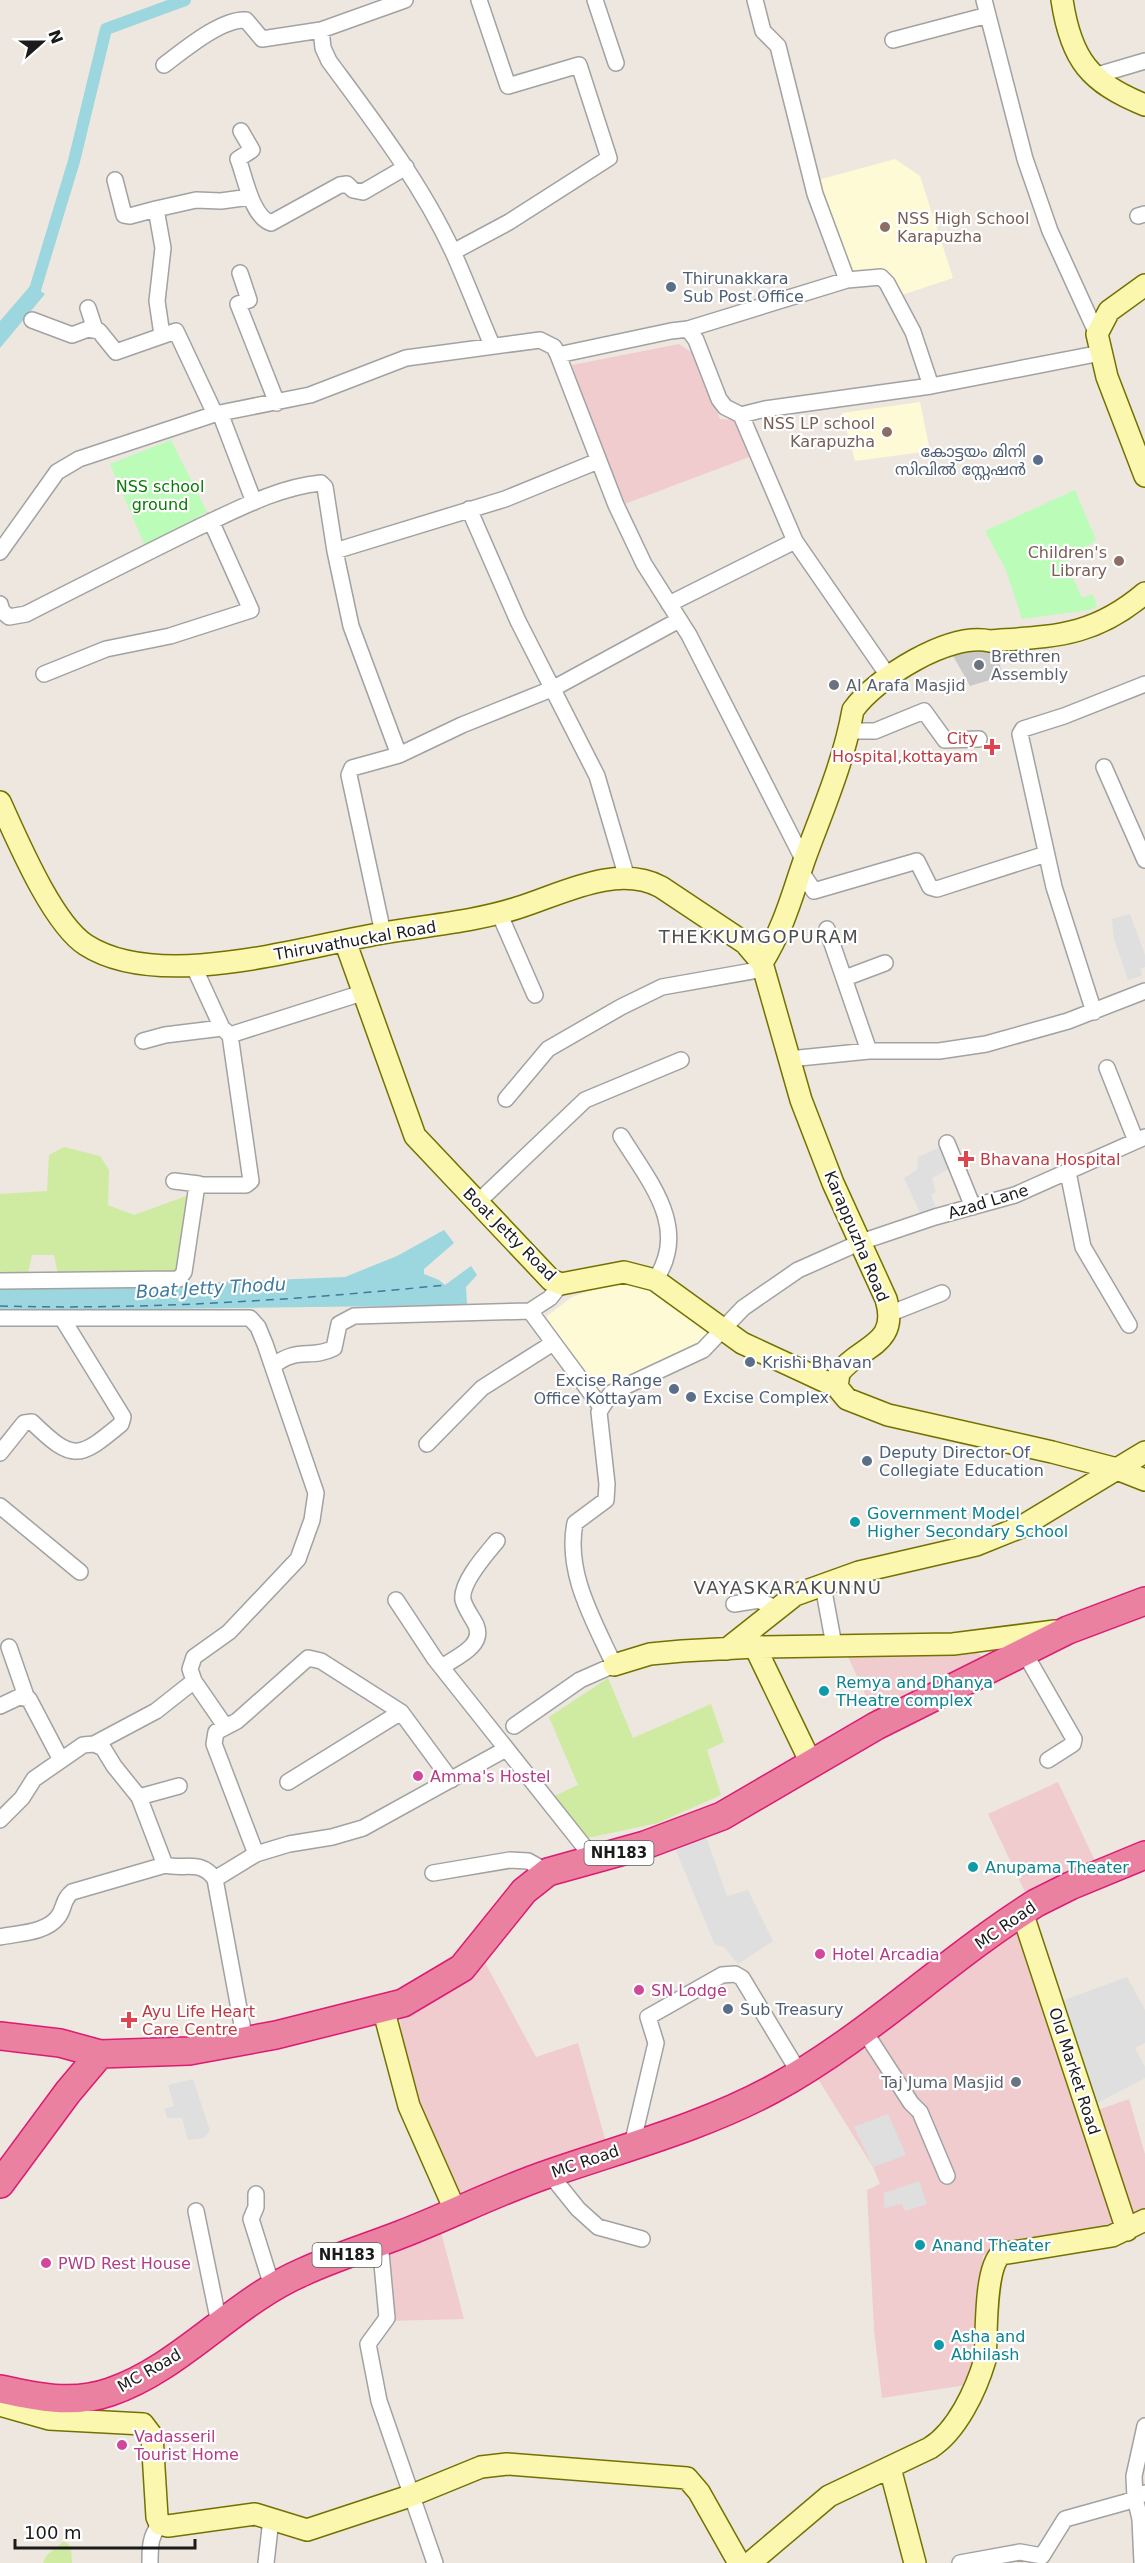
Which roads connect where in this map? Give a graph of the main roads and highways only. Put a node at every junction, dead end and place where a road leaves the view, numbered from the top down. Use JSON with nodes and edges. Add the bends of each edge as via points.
{"nodes":[{"id":1,"x":1062,"y":0,"type":"edge"},
{"id":2,"x":1145,"y":105,"type":"edge"},
{"id":3,"x":1145,"y":285,"type":"edge"},
{"id":4,"x":1142,"y":454,"type":"edge"},
{"id":5,"x":1145,"y":476,"type":"edge"},
{"id":6,"x":1145,"y":593,"type":"edge"},
{"id":7,"x":0,"y":802,"type":"edge"},
{"id":8,"x":345,"y":941,"type":"junction"},
{"id":9,"x":763,"y":966,"type":"junction"},
{"id":10,"x":837,"y":1387,"type":"junction"},
{"id":11,"x":1145,"y":1452,"type":"edge"},
{"id":12,"x":1117,"y":1469,"type":"junction"},
{"id":13,"x":1145,"y":1480,"type":"edge"},
{"id":14,"x":1143,"y":1603,"type":"edge"},
{"id":15,"x":1068,"y":1630,"type":"junction"},
{"id":16,"x":755,"y":1647,"type":"junction"},
{"id":17,"x":727,"y":1649,"type":"junction"},
{"id":18,"x":614,"y":1665,"type":"road end"},
{"id":19,"x":811,"y":1763,"type":"junction"},
{"id":20,"x":1145,"y":1855,"type":"edge"},
{"id":21,"x":1022,"y":1912,"type":"junction"},
{"id":22,"x":384,"y":2008,"type":"junction"},
{"id":23,"x":0,"y":2036,"type":"edge"},
{"id":24,"x":60,"y":2043,"type":"junction"},
{"id":25,"x":100,"y":2054,"type":"junction"},
{"id":26,"x":68,"y":2091,"type":"junction"},
{"id":27,"x":0,"y":2184,"type":"edge"},
{"id":28,"x":455,"y":2210,"type":"junction"},
{"id":29,"x":1136,"y":2225,"type":"edge"},
{"id":30,"x":0,"y":2389,"type":"edge"},
{"id":31,"x":0,"y":2405,"type":"edge"},
{"id":32,"x":890,"y":2468,"type":"junction"},
{"id":33,"x":739,"y":2563,"type":"edge"},
{"id":34,"x":750,"y":2563,"type":"edge"},
{"id":35,"x":915,"y":2563,"type":"edge"}],
"edges":[{"from":1,"to":2,"type":"main road","via":[[1077,52],[1094,76],[1107,89]]},
{"from":3,"to":4,"type":"main road","via":[[1115,306],[1099,344],[1107,377]]},
{"from":4,"to":5,"type":"main road"},
{"from":6,"to":9,"type":"main road","via":[[1120,614],[1083,629],[1049,636],[959,643],[911,663],[861,699],[853,710],[832,788],[787,916]]},
{"from":7,"to":8,"type":"main road","name":"Thiruvathuckal Road","via":[[35,875],[79,939],[93,948],[147,965],[194,967]]},
{"from":8,"to":9,"type":"main road","name":"Thiruvathuckal Road","via":[[499,913],[569,889],[627,878],[651,882],[684,901],[745,943]]},
{"from":8,"to":10,"type":"main road","name":"Boat Jetty Road","via":[[415,1136],[551,1280],[561,1284],[624,1272],[655,1280],[742,1343]]},
{"from":9,"to":10,"type":"main road","name":"Karappuzha Road","via":[[820,1151],[889,1314],[884,1336],[843,1366]]},
{"from":10,"to":12,"type":"main road","via":[[853,1402],[901,1419]]},
{"from":11,"to":12,"type":"main road"},
{"from":12,"to":13,"type":"main road"},
{"from":12,"to":17,"type":"main road","via":[[1021,1527],[976,1545],[859,1572],[795,1595]]},
{"from":14,"to":15,"type":"highway","number":"NH183"},
{"from":15,"to":16,"type":"main road","via":[[953,1644]]},
{"from":15,"to":19,"type":"highway","number":"NH183"},
{"from":16,"to":17,"type":"main road"},
{"from":16,"to":19,"type":"main road"},
{"from":17,"to":18,"type":"main road","via":[[650,1654]]},
{"from":19,"to":22,"type":"highway","number":"NH183","via":[[722,1816],[645,1845],[548,1872],[524,1891],[462,1968],[429,1989]]},
{"from":20,"to":21,"type":"highway","name":"MC Road","number":"NH183","via":[[1052,1894]]},
{"from":21,"to":28,"type":"highway","name":"MC Road","number":"NH183","via":[[800,2074],[770,2091],[709,2118]]},
{"from":21,"to":29,"type":"main road","name":"Old Market Road"},
{"from":22,"to":25,"type":"highway","number":"NH183","via":[[189,2051]]},
{"from":22,"to":28,"type":"main road","via":[[410,2106]]},
{"from":23,"to":24,"type":"highway","number":"NH183"},
{"from":24,"to":25,"type":"highway","number":"NH183"},
{"from":24,"to":26,"type":"highway","via":[[70,2058],[72,2077]]},
{"from":25,"to":26,"type":"highway"},
{"from":26,"to":27,"type":"highway"},
{"from":28,"to":30,"type":"highway","name":"MC Road","number":"NH183","via":[[273,2286],[143,2377],[108,2393],[57,2399]]},
{"from":29,"to":32,"type":"main road","via":[[1099,2238],[1013,2250],[996,2259],[981,2373],[954,2424],[939,2443]]},
{"from":31,"to":33,"type":"main road","via":[[49,2419],[143,2424],[152,2436],[157,2517],[160,2524],[168,2526],[255,2514],[307,2530],[410,2496],[481,2467],[507,2464],[687,2478]]},
{"from":32,"to":34,"type":"main road","via":[[829,2496]]},
{"from":32,"to":35,"type":"main road"}]}
